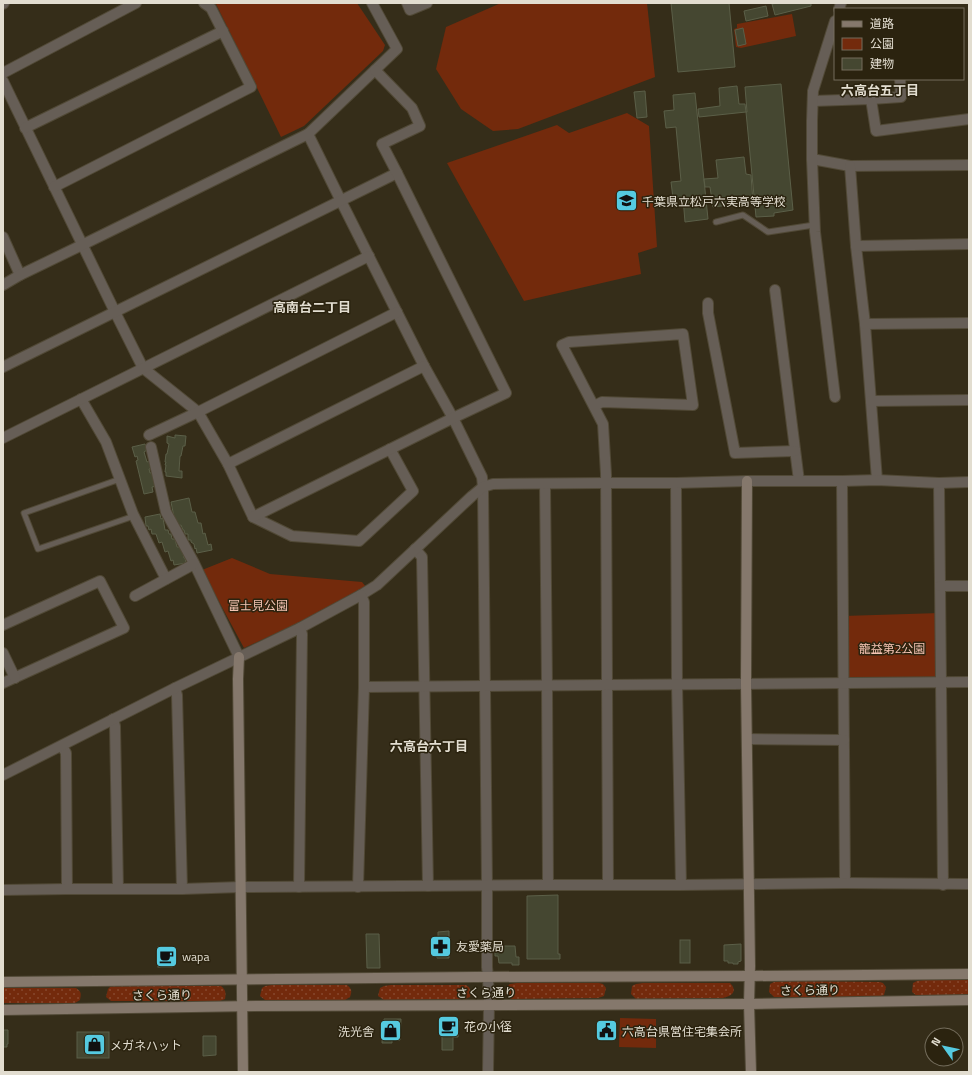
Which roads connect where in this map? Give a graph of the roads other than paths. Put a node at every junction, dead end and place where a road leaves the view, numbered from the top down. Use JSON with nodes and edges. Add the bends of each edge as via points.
{"nodes":[{"id":1,"x":136,"y":3,"type":"edge"},
{"id":2,"x":204,"y":3,"type":"edge"},
{"id":3,"x":372,"y":3,"type":"edge"},
{"id":4,"x":407,"y":3,"type":"edge"},
{"id":5,"x":426,"y":3,"type":"edge"},
{"id":6,"x":834,"y":28,"type":"edge"},
{"id":7,"x":224,"y":31,"type":"junction"},
{"id":8,"x":831,"y":48,"type":"edge"},
{"id":9,"x":375,"y":70,"type":"junction"},
{"id":10,"x":3,"y":73,"type":"edge"},
{"id":11,"x":900,"y":80,"type":"edge"},
{"id":12,"x":3,"y":82,"type":"edge"},
{"id":13,"x":871,"y":99,"type":"junction"},
{"id":14,"x":813,"y":101,"type":"junction"},
{"id":15,"x":969,"y":119,"type":"edge"},
{"id":16,"x":25,"y":128,"type":"junction"},
{"id":17,"x":308,"y":134,"type":"junction"},
{"id":18,"x":812,"y":159,"type":"junction"},
{"id":19,"x":969,"y":165,"type":"edge"},
{"id":20,"x":850,"y":166,"type":"junction"},
{"id":21,"x":397,"y":173,"type":"junction"},
{"id":22,"x":54,"y":187,"type":"junction"},
{"id":23,"x":340,"y":201,"type":"junction"},
{"id":24,"x":716,"y":222,"type":"dead end"},
{"id":25,"x":814,"y":225,"type":"junction"},
{"id":26,"x":3,"y":237,"type":"edge"},
{"id":27,"x":969,"y":244,"type":"edge"},
{"id":28,"x":82,"y":245,"type":"junction"},
{"id":29,"x":856,"y":246,"type":"junction"},
{"id":30,"x":369,"y":256,"type":"junction"},
{"id":31,"x":20,"y":275,"type":"junction"},
{"id":32,"x":3,"y":285,"type":"edge"},
{"id":33,"x":775,"y":290,"type":"dead end"},
{"id":34,"x":708,"y":303,"type":"dead end"},
{"id":35,"x":115,"y":312,"type":"junction"},
{"id":36,"x":397,"y":312,"type":"junction"},
{"id":37,"x":969,"y":323,"type":"edge"},
{"id":38,"x":865,"y":324,"type":"junction"},
{"id":39,"x":424,"y":366,"type":"junction"},
{"id":40,"x":3,"y":367,"type":"edge"},
{"id":41,"x":143,"y":368,"type":"junction"},
{"id":42,"x":835,"y":397,"type":"dead end"},
{"id":43,"x":81,"y":399,"type":"junction"},
{"id":44,"x":969,"y":400,"type":"edge"},
{"id":45,"x":871,"y":401,"type":"junction"},
{"id":46,"x":594,"y":406,"type":"junction"},
{"id":47,"x":198,"y":412,"type":"junction"},
{"id":48,"x":453,"y":418,"type":"junction"},
{"id":49,"x":149,"y":435,"type":"dead end"},
{"id":50,"x":3,"y":438,"type":"edge"},
{"id":51,"x":151,"y":447,"type":"dead end"},
{"id":52,"x":390,"y":449,"type":"junction"},
{"id":53,"x":795,"y":451,"type":"junction"},
{"id":54,"x":228,"y":464,"type":"junction"},
{"id":55,"x":120,"y":479,"type":"junction"},
{"id":56,"x":877,"y":480,"type":"junction"},
{"id":57,"x":747,"y":481,"type":"junction"},
{"id":58,"x":799,"y":481,"type":"junction"},
{"id":59,"x":842,"y":481,"type":"junction"},
{"id":60,"x":606,"y":482,"type":"junction"},
{"id":61,"x":969,"y":482,"type":"edge"},
{"id":62,"x":676,"y":483,"type":"junction"},
{"id":63,"x":939,"y":483,"type":"junction"},
{"id":64,"x":545,"y":484,"type":"junction"},
{"id":65,"x":483,"y":487,"type":"junction"},
{"id":66,"x":134,"y":516,"type":"junction"},
{"id":67,"x":253,"y":517,"type":"junction"},
{"id":68,"x":415,"y":549,"type":"junction"},
{"id":69,"x":194,"y":564,"type":"junction"},
{"id":70,"x":166,"y":579,"type":"junction"},
{"id":71,"x":940,"y":586,"type":"junction"},
{"id":72,"x":969,"y":586,"type":"edge"},
{"id":73,"x":361,"y":595,"type":"junction"},
{"id":74,"x":135,"y":596,"type":"dead end"},
{"id":75,"x":3,"y":625,"type":"edge"},
{"id":76,"x":300,"y":628,"type":"junction"},
{"id":77,"x":3,"y":653,"type":"edge"},
{"id":78,"x":239,"y":657,"type":"junction"},
{"id":79,"x":15,"y":678,"type":"junction"},
{"id":80,"x":940,"y":682,"type":"junction"},
{"id":81,"x":969,"y":682,"type":"edge"},
{"id":82,"x":3,"y":683,"type":"edge"},
{"id":83,"x":843,"y":683,"type":"junction"},
{"id":84,"x":607,"y":684,"type":"junction"},
{"id":85,"x":677,"y":684,"type":"junction"},
{"id":86,"x":746,"y":684,"type":"junction"},
{"id":87,"x":547,"y":685,"type":"junction"},
{"id":88,"x":424,"y":686,"type":"junction"},
{"id":89,"x":485,"y":686,"type":"junction"},
{"id":90,"x":364,"y":687,"type":"junction"},
{"id":91,"x":175,"y":688,"type":"junction"},
{"id":92,"x":113,"y":719,"type":"junction"},
{"id":93,"x":747,"y":739,"type":"junction"},
{"id":94,"x":844,"y":740,"type":"junction"},
{"id":95,"x":62,"y":746,"type":"junction"},
{"id":96,"x":3,"y":775,"type":"edge"},
{"id":97,"x":844,"y":883,"type":"junction"},
{"id":98,"x":548,"y":884,"type":"junction"},
{"id":99,"x":969,"y":884,"type":"edge"},
{"id":100,"x":608,"y":885,"type":"junction"},
{"id":101,"x":749,"y":885,"type":"junction"},
{"id":102,"x":942,"y":885,"type":"junction"},
{"id":103,"x":358,"y":886,"type":"junction"},
{"id":104,"x":428,"y":886,"type":"junction"},
{"id":105,"x":487,"y":886,"type":"junction"},
{"id":106,"x":681,"y":886,"type":"junction"},
{"id":107,"x":241,"y":887,"type":"junction"},
{"id":108,"x":299,"y":887,"type":"junction"},
{"id":109,"x":67,"y":889,"type":"junction"},
{"id":110,"x":118,"y":889,"type":"junction"},
{"id":111,"x":182,"y":889,"type":"junction"},
{"id":112,"x":3,"y":890,"type":"edge"},
{"id":113,"x":969,"y":974,"type":"edge"},
{"id":114,"x":750,"y":976,"type":"junction"},
{"id":115,"x":488,"y":977,"type":"junction"},
{"id":116,"x":242,"y":980,"type":"junction"},
{"id":117,"x":3,"y":982,"type":"edge"},
{"id":118,"x":969,"y":1000,"type":"edge"},
{"id":119,"x":489,"y":1004,"type":"junction"},
{"id":120,"x":749,"y":1004,"type":"junction"},
{"id":121,"x":242,"y":1007,"type":"junction"},
{"id":122,"x":3,"y":1010,"type":"edge"},
{"id":123,"x":242,"y":1072,"type":"edge"},
{"id":124,"x":488,"y":1072,"type":"edge"},
{"id":125,"x":751,"y":1072,"type":"edge"}],
"edges":[{"from":1,"to":10,"type":"street"},
{"from":2,"to":7,"type":"street","via":[[211,8]]},
{"from":3,"to":9,"type":"street","via":[[397,49]]},
{"from":4,"to":5,"type":"street","via":[[410,10]]},
{"from":6,"to":8,"type":"street"},
{"from":7,"to":16,"type":"street"},
{"from":7,"to":22,"type":"street","via":[[250,87]]},
{"from":8,"to":14,"type":"street","via":[[813,90]]},
{"from":9,"to":17,"type":"street"},
{"from":9,"to":21,"type":"street","via":[[412,108],[420,126],[382,144]]},
{"from":11,"to":13,"type":"street","via":[[901,97]]},
{"from":12,"to":16,"type":"street"},
{"from":13,"to":14,"type":"street"},
{"from":13,"to":15,"type":"street","via":[[876,131]]},
{"from":14,"to":18,"type":"street"},
{"from":16,"to":22,"type":"street"},
{"from":17,"to":23,"type":"street"},
{"from":17,"to":28,"type":"street"},
{"from":18,"to":20,"type":"street"},
{"from":18,"to":25,"type":"street"},
{"from":19,"to":20,"type":"street"},
{"from":20,"to":29,"type":"street"},
{"from":21,"to":23,"type":"street"},
{"from":21,"to":48,"type":"street","via":[[506,393]]},
{"from":22,"to":28,"type":"street"},
{"from":23,"to":30,"type":"street"},
{"from":23,"to":35,"type":"street"},
{"from":24,"to":25,"type":"lane","via":[[744,215],[768,232]]},
{"from":25,"to":42,"type":"street"},
{"from":26,"to":31,"type":"street"},
{"from":27,"to":29,"type":"street"},
{"from":28,"to":31,"type":"street"},
{"from":28,"to":35,"type":"street"},
{"from":29,"to":38,"type":"street"},
{"from":30,"to":36,"type":"street"},
{"from":30,"to":41,"type":"street"},
{"from":31,"to":32,"type":"street"},
{"from":33,"to":53,"type":"street"},
{"from":34,"to":53,"type":"street","via":[[734,453]]},
{"from":35,"to":40,"type":"street"},
{"from":35,"to":41,"type":"street"},
{"from":36,"to":39,"type":"street"},
{"from":36,"to":47,"type":"street"},
{"from":37,"to":38,"type":"street"},
{"from":38,"to":45,"type":"street"},
{"from":39,"to":48,"type":"street"},
{"from":39,"to":54,"type":"street"},
{"from":41,"to":43,"type":"street"},
{"from":41,"to":47,"type":"street"},
{"from":43,"to":50,"type":"street"},
{"from":43,"to":55,"type":"street","via":[[106,442]]},
{"from":44,"to":45,"type":"street"},
{"from":45,"to":56,"type":"street"},
{"from":46,"to":46,"type":"street","via":[[602,402],[693,405],[683,334],[569,342],[562,345]]},
{"from":46,"to":60,"type":"street","via":[[603,424]]},
{"from":47,"to":49,"type":"street"},
{"from":47,"to":54,"type":"street"},
{"from":48,"to":52,"type":"street"},
{"from":48,"to":65,"type":"street","via":[[482,477]]},
{"from":51,"to":69,"type":"street","via":[[166,512]]},
{"from":52,"to":67,"type":"street"},
{"from":52,"to":67,"type":"street","via":[[413,491],[359,541],[292,536]]},
{"from":53,"to":58,"type":"street"},
{"from":54,"to":67,"type":"street"},
{"from":55,"to":66,"type":"street"},
{"from":55,"to":66,"type":"lane","via":[[24,513],[38,549]]},
{"from":56,"to":59,"type":"street"},
{"from":56,"to":63,"type":"street"},
{"from":57,"to":58,"type":"street"},
{"from":57,"to":62,"type":"street"},
{"from":57,"to":86,"type":"street"},
{"from":58,"to":59,"type":"street"},
{"from":59,"to":83,"type":"street"},
{"from":60,"to":62,"type":"street"},
{"from":60,"to":64,"type":"street"},
{"from":60,"to":84,"type":"street"},
{"from":61,"to":63,"type":"street"},
{"from":62,"to":85,"type":"street"},
{"from":63,"to":71,"type":"street"},
{"from":64,"to":65,"type":"street","via":[[493,484]]},
{"from":64,"to":87,"type":"street"},
{"from":65,"to":68,"type":"street"},
{"from":65,"to":89,"type":"street"},
{"from":66,"to":70,"type":"street"},
{"from":68,"to":73,"type":"street","via":[[377,585]]},
{"from":68,"to":88,"type":"street","via":[[422,557]]},
{"from":69,"to":70,"type":"street"},
{"from":69,"to":78,"type":"street"},
{"from":70,"to":74,"type":"street"},
{"from":71,"to":72,"type":"street"},
{"from":71,"to":80,"type":"street"},
{"from":73,"to":76,"type":"street"},
{"from":73,"to":90,"type":"street","via":[[364,602]]},
{"from":75,"to":79,"type":"street","via":[[100,581],[124,628]]},
{"from":76,"to":78,"type":"street"},
{"from":76,"to":108,"type":"street","via":[[302,634]]},
{"from":77,"to":79,"type":"street"},
{"from":78,"to":91,"type":"street"},
{"from":78,"to":107,"type":"street"},
{"from":79,"to":82,"type":"street"},
{"from":80,"to":81,"type":"street"},
{"from":80,"to":83,"type":"street"},
{"from":80,"to":102,"type":"street"},
{"from":83,"to":86,"type":"street"},
{"from":83,"to":94,"type":"street"},
{"from":84,"to":85,"type":"street"},
{"from":84,"to":87,"type":"street"},
{"from":84,"to":100,"type":"street"},
{"from":85,"to":86,"type":"street"},
{"from":85,"to":106,"type":"street"},
{"from":86,"to":93,"type":"street"},
{"from":87,"to":89,"type":"street"},
{"from":87,"to":98,"type":"street"},
{"from":88,"to":89,"type":"street"},
{"from":88,"to":90,"type":"street"},
{"from":88,"to":104,"type":"street"},
{"from":89,"to":105,"type":"street"},
{"from":90,"to":103,"type":"street"},
{"from":91,"to":92,"type":"street"},
{"from":91,"to":111,"type":"street"},
{"from":92,"to":95,"type":"street"},
{"from":92,"to":110,"type":"street"},
{"from":93,"to":94,"type":"street"},
{"from":93,"to":101,"type":"street"},
{"from":94,"to":97,"type":"street"},
{"from":95,"to":96,"type":"street"},
{"from":95,"to":109,"type":"street","via":[[66,753]]},
{"from":97,"to":101,"type":"street"},
{"from":97,"to":102,"type":"street"},
{"from":98,"to":100,"type":"street"},
{"from":98,"to":105,"type":"street"},
{"from":99,"to":102,"type":"street"},
{"from":100,"to":106,"type":"street"},
{"from":101,"to":106,"type":"street"},
{"from":101,"to":114,"type":"street"},
{"from":103,"to":104,"type":"street"},
{"from":103,"to":108,"type":"street"},
{"from":104,"to":105,"type":"street"},
{"from":105,"to":115,"type":"street"},
{"from":107,"to":108,"type":"street"},
{"from":107,"to":111,"type":"street"},
{"from":107,"to":116,"type":"street"},
{"from":109,"to":110,"type":"street"},
{"from":109,"to":112,"type":"street"},
{"from":110,"to":111,"type":"street"},
{"from":113,"to":114,"type":"street","name":"さくら通り"},
{"from":114,"to":115,"type":"street","name":"さくら通り"},
{"from":114,"to":120,"type":"street"},
{"from":115,"to":116,"type":"street","name":"さくら通り"},
{"from":115,"to":119,"type":"street"},
{"from":116,"to":117,"type":"street","name":"さくら通り"},
{"from":116,"to":121,"type":"street"},
{"from":118,"to":120,"type":"street","name":"さくら通り"},
{"from":119,"to":120,"type":"street","name":"さくら通り"},
{"from":119,"to":121,"type":"street","name":"さくら通り"},
{"from":119,"to":124,"type":"street"},
{"from":120,"to":125,"type":"street"},
{"from":121,"to":122,"type":"street","name":"さくら通り"},
{"from":121,"to":123,"type":"street"}]}
